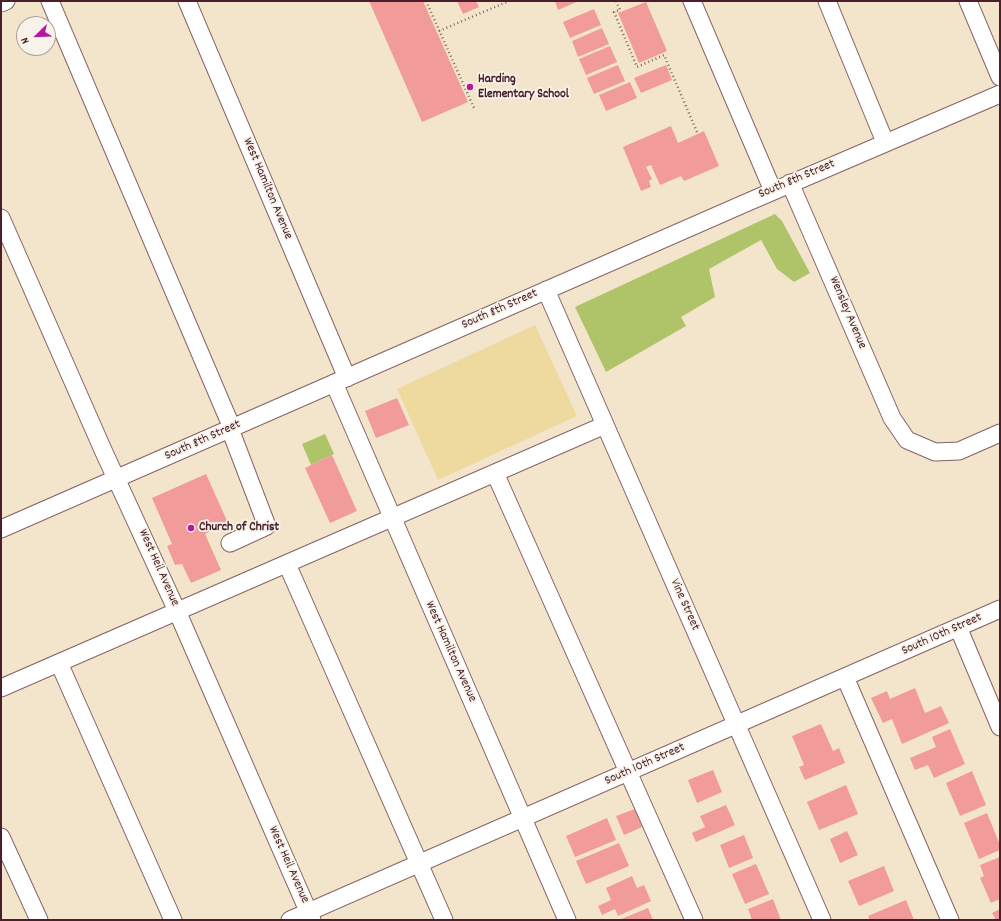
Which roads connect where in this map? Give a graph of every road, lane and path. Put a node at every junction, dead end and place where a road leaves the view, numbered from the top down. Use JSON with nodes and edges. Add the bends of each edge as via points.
{"nodes":[{"id":1,"x":6,"y":1,"type":"edge"},
{"id":2,"x":50,"y":1,"type":"edge"},
{"id":3,"x":187,"y":1,"type":"edge"},
{"id":4,"x":426,"y":1,"type":"edge"},
{"id":5,"x":509,"y":1,"type":"edge"},
{"id":6,"x":616,"y":1,"type":"edge"},
{"id":7,"x":692,"y":1,"type":"edge"},
{"id":8,"x":827,"y":1,"type":"edge"},
{"id":9,"x":968,"y":1,"type":"edge"},
{"id":10,"x":1,"y":3,"type":"edge"},
{"id":11,"x":439,"y":31,"type":"junction"},
{"id":12,"x":1000,"y":78,"type":"edge"},
{"id":13,"x":1000,"y":94,"type":"edge"},
{"id":14,"x":474,"y":108,"type":"dead end"},
{"id":15,"x":697,"y":132,"type":"dead end"},
{"id":16,"x":885,"y":142,"type":"junction"},
{"id":17,"x":790,"y":183,"type":"junction"},
{"id":18,"x":773,"y":191,"type":"junction"},
{"id":19,"x":1,"y":218,"type":"edge"},
{"id":20,"x":546,"y":290,"type":"junction"},
{"id":21,"x":340,"y":380,"type":"junction"},
{"id":22,"x":605,"y":425,"type":"junction"},
{"id":23,"x":231,"y":428,"type":"junction"},
{"id":24,"x":1000,"y":433,"type":"edge"},
{"id":25,"x":495,"y":473,"type":"junction"},
{"id":26,"x":117,"y":479,"type":"junction"},
{"id":27,"x":392,"y":518,"type":"junction"},
{"id":28,"x":1,"y":529,"type":"edge"},
{"id":29,"x":230,"y":543,"type":"dead end"},
{"id":30,"x":287,"y":564,"type":"junction"},
{"id":31,"x":1000,"y":609,"type":"edge"},
{"id":32,"x":177,"y":611,"type":"junction"},
{"id":33,"x":958,"y":627,"type":"junction"},
{"id":34,"x":59,"y":663,"type":"junction"},
{"id":35,"x":845,"y":677,"type":"junction"},
{"id":36,"x":1,"y":688,"type":"edge"},
{"id":37,"x":737,"y":724,"type":"junction"},
{"id":38,"x":1000,"y":727,"type":"edge"},
{"id":39,"x":628,"y":772,"type":"junction"},
{"id":40,"x":523,"y":818,"type":"junction"},
{"id":41,"x":1,"y":837,"type":"edge"},
{"id":42,"x":420,"y":863,"type":"junction"},
{"id":43,"x":310,"y":916,"type":"edge"},
{"id":44,"x":39,"y":920,"type":"edge"},
{"id":45,"x":173,"y":920,"type":"edge"},
{"id":46,"x":290,"y":920,"type":"edge"},
{"id":47,"x":444,"y":920,"type":"edge"},
{"id":48,"x":567,"y":920,"type":"edge"},
{"id":49,"x":694,"y":920,"type":"edge"},
{"id":50,"x":822,"y":920,"type":"edge"},
{"id":51,"x":950,"y":920,"type":"edge"}],
"edges":[{"from":1,"to":10,"type":"street"},
{"from":2,"to":23,"type":"street"},
{"from":3,"to":21,"type":"street","name":"West Hamilton Avenue"},
{"from":4,"to":11,"type":"path"},
{"from":5,"to":11,"type":"path"},
{"from":6,"to":15,"type":"path","via":[[620,10],[614,12],[637,67],[664,55]]},
{"from":7,"to":18,"type":"street"},
{"from":8,"to":16,"type":"street"},
{"from":9,"to":12,"type":"street"},
{"from":11,"to":14,"type":"path"},
{"from":13,"to":16,"type":"street","name":"South 8th Street"},
{"from":16,"to":17,"type":"street","name":"South 8th Street"},
{"from":17,"to":18,"type":"street","name":"South 8th Street"},
{"from":17,"to":24,"type":"street","name":"Wensley Avenue","via":[[892,418],[907,440],[935,452],[959,451]]},
{"from":18,"to":20,"type":"street","name":"South 8th Street"},
{"from":19,"to":26,"type":"street","name":"West Heil Avenue"},
{"from":20,"to":21,"type":"street","name":"South 8th Street"},
{"from":20,"to":22,"type":"street","name":"Vine Street"},
{"from":21,"to":23,"type":"street","name":"South 8th Street"},
{"from":21,"to":27,"type":"street","name":"West Hamilton Avenue"},
{"from":22,"to":25,"type":"street"},
{"from":22,"to":37,"type":"street","name":"Vine Street"},
{"from":23,"to":26,"type":"street","name":"South 8th Street"},
{"from":23,"to":29,"type":"street","via":[[267,526]]},
{"from":25,"to":27,"type":"street"},
{"from":25,"to":39,"type":"street"},
{"from":26,"to":28,"type":"street","name":"South 8th Street"},
{"from":26,"to":32,"type":"street","name":"West Heil Avenue"},
{"from":27,"to":30,"type":"street"},
{"from":27,"to":40,"type":"street","name":"West Hamilton Avenue"},
{"from":30,"to":32,"type":"street"},
{"from":30,"to":42,"type":"street"},
{"from":31,"to":33,"type":"street","name":"South 10th Street"},
{"from":32,"to":34,"type":"street"},
{"from":32,"to":43,"type":"street","name":"West Heil Avenue"},
{"from":33,"to":35,"type":"street","name":"South 10th Street"},
{"from":33,"to":38,"type":"street"},
{"from":34,"to":36,"type":"street"},
{"from":34,"to":45,"type":"street"},
{"from":35,"to":37,"type":"street","name":"South 10th Street"},
{"from":35,"to":51,"type":"street"},
{"from":37,"to":39,"type":"street","name":"South 10th Street"},
{"from":37,"to":50,"type":"street","name":"Vine Street"},
{"from":39,"to":40,"type":"street","name":"South 10th Street"},
{"from":39,"to":49,"type":"street"},
{"from":40,"to":42,"type":"street","name":"South 10th Street"},
{"from":40,"to":48,"type":"street","name":"West Hamilton Avenue"},
{"from":41,"to":44,"type":"street"},
{"from":42,"to":43,"type":"street","name":"South 10th Street"},
{"from":42,"to":47,"type":"street"},
{"from":43,"to":46,"type":"street","name":"South 10th Street"}]}
